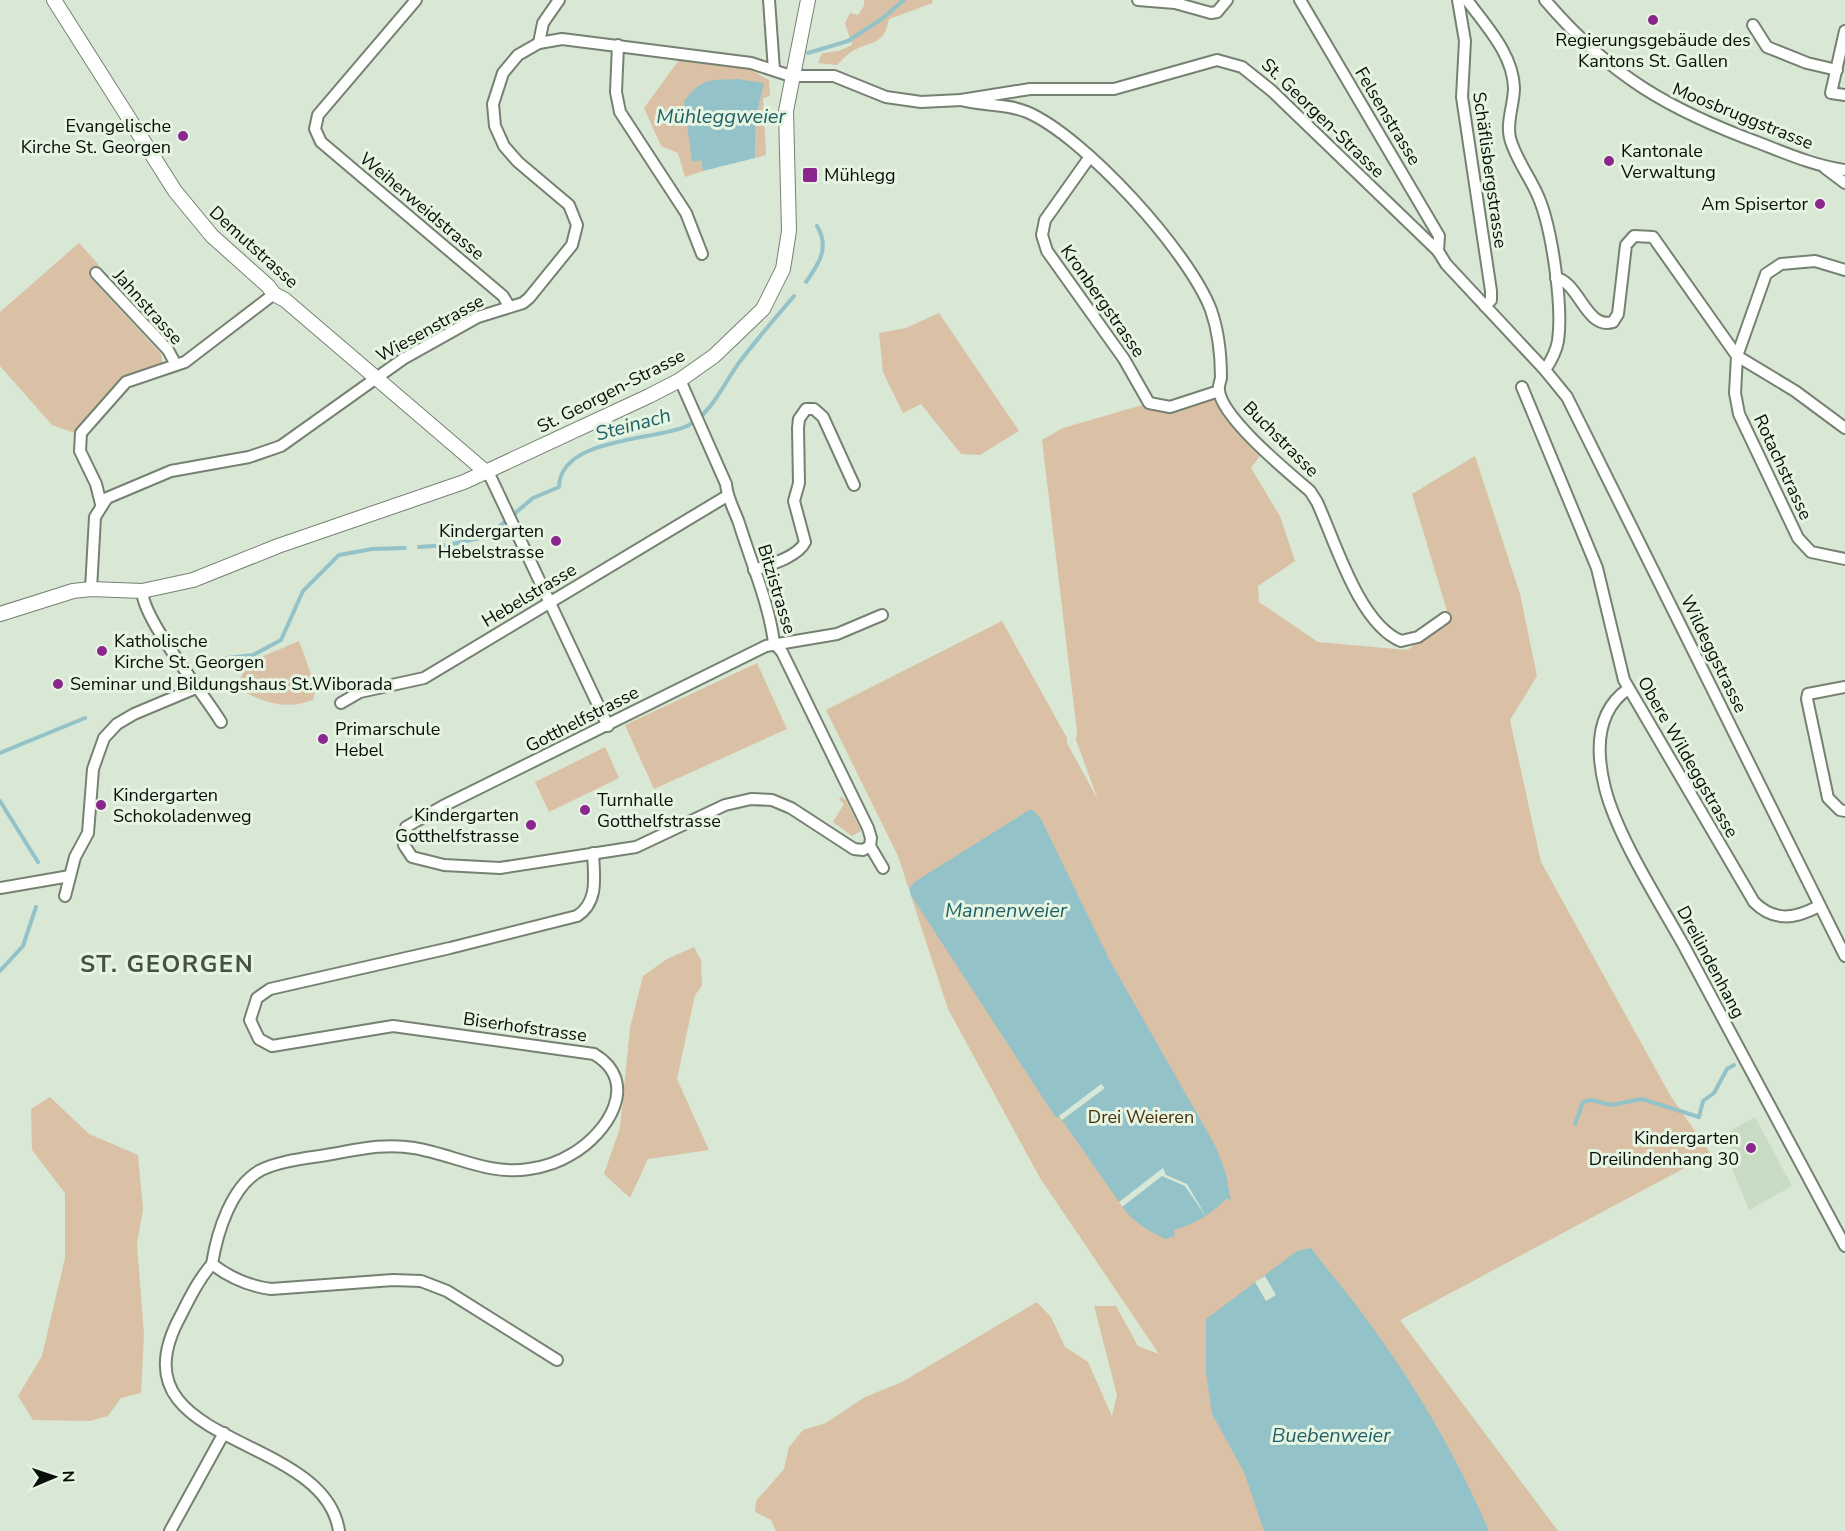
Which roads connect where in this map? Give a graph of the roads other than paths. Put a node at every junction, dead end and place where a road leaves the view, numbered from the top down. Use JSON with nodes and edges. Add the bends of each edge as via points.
{"nodes":[{"id":1,"x":54,"y":0,"type":"edge"},
{"id":2,"x":416,"y":0,"type":"edge"},
{"id":3,"x":559,"y":0,"type":"edge"},
{"id":4,"x":769,"y":0,"type":"edge"},
{"id":5,"x":808,"y":0,"type":"edge"},
{"id":6,"x":1138,"y":0,"type":"edge"},
{"id":7,"x":1227,"y":0,"type":"edge"},
{"id":8,"x":1300,"y":0,"type":"edge"},
{"id":9,"x":1458,"y":0,"type":"edge"},
{"id":10,"x":1467,"y":0,"type":"edge"},
{"id":11,"x":1545,"y":0,"type":"edge"},
{"id":12,"x":1753,"y":25,"type":"dead end"},
{"id":13,"x":1845,"y":31,"type":"edge"},
{"id":14,"x":539,"y":43,"type":"junction"},
{"id":15,"x":618,"y":45,"type":"junction"},
{"id":16,"x":774,"y":70,"type":"junction"},
{"id":17,"x":1837,"y":70,"type":"junction"},
{"id":18,"x":791,"y":76,"type":"junction"},
{"id":19,"x":1845,"y":95,"type":"edge"},
{"id":20,"x":961,"y":99,"type":"junction"},
{"id":21,"x":1089,"y":158,"type":"junction"},
{"id":22,"x":1822,"y":166,"type":"junction"},
{"id":23,"x":1845,"y":170,"type":"edge"},
{"id":24,"x":1845,"y":183,"type":"edge"},
{"id":25,"x":1438,"y":251,"type":"junction"},
{"id":26,"x":702,"y":254,"type":"dead end"},
{"id":27,"x":1845,"y":270,"type":"edge"},
{"id":28,"x":96,"y":273,"type":"dead end"},
{"id":29,"x":1556,"y":278,"type":"junction"},
{"id":30,"x":274,"y":294,"type":"junction"},
{"id":31,"x":509,"y":306,"type":"junction"},
{"id":32,"x":1485,"y":306,"type":"junction"},
{"id":33,"x":1737,"y":356,"type":"junction"},
{"id":34,"x":175,"y":363,"type":"junction"},
{"id":35,"x":1545,"y":370,"type":"junction"},
{"id":36,"x":377,"y":377,"type":"junction"},
{"id":37,"x":680,"y":380,"type":"junction"},
{"id":38,"x":1522,"y":387,"type":"dead end"},
{"id":39,"x":1219,"y":391,"type":"junction"},
{"id":40,"x":1845,"y":428,"type":"edge"},
{"id":41,"x":486,"y":472,"type":"junction"},
{"id":42,"x":854,"y":485,"type":"dead end"},
{"id":43,"x":727,"y":496,"type":"junction"},
{"id":44,"x":101,"y":504,"type":"junction"},
{"id":45,"x":1845,"y":559,"type":"edge"},
{"id":46,"x":754,"y":570,"type":"junction"},
{"id":47,"x":91,"y":589,"type":"junction"},
{"id":48,"x":142,"y":591,"type":"junction"},
{"id":49,"x":549,"y":601,"type":"junction"},
{"id":50,"x":0,"y":614,"type":"edge"},
{"id":51,"x":882,"y":615,"type":"dead end"},
{"id":52,"x":1445,"y":618,"type":"dead end"},
{"id":53,"x":774,"y":643,"type":"junction"},
{"id":54,"x":1845,"y":687,"type":"edge"},
{"id":55,"x":196,"y":688,"type":"junction"},
{"id":56,"x":1628,"y":689,"type":"junction"},
{"id":57,"x":341,"y":703,"type":"dead end"},
{"id":58,"x":221,"y":722,"type":"dead end"},
{"id":59,"x":608,"y":726,"type":"junction"},
{"id":60,"x":1845,"y":810,"type":"edge"},
{"id":61,"x":870,"y":846,"type":"junction"},
{"id":62,"x":592,"y":853,"type":"junction"},
{"id":63,"x":883,"y":868,"type":"dead end"},
{"id":64,"x":70,"y":876,"type":"junction"},
{"id":65,"x":0,"y":888,"type":"edge"},
{"id":66,"x":65,"y":896,"type":"dead end"},
{"id":67,"x":1818,"y":906,"type":"junction"},
{"id":68,"x":1845,"y":956,"type":"edge"},
{"id":69,"x":1845,"y":1246,"type":"edge"},
{"id":70,"x":212,"y":1264,"type":"junction"},
{"id":71,"x":557,"y":1360,"type":"dead end"},
{"id":72,"x":224,"y":1433,"type":"junction"},
{"id":73,"x":170,"y":1531,"type":"edge"},
{"id":74,"x":339,"y":1531,"type":"edge"}],
"edges":[{"from":1,"to":30,"type":"street","name":"Demutstrasse","via":[[182,202]]},
{"from":2,"to":31,"type":"street","name":"Weiherweidstrasse","via":[[318,115],[315,129],[321,142],[503,296]]},
{"from":3,"to":14,"type":"street","via":[[543,24]]},
{"from":4,"to":16,"type":"street"},
{"from":5,"to":18,"type":"street"},
{"from":6,"to":7,"type":"street","via":[[1175,3],[1211,13],[1217,12]]},
{"from":8,"to":25,"type":"street","name":"Felsenstrasse","via":[[1439,236]]},
{"from":9,"to":32,"type":"street","name":"Schäflisbergstrasse","via":[[1465,41],[1462,98],[1491,291],[1491,300]]},
{"from":10,"to":29,"type":"street","via":[[1508,62],[1514,85],[1510,138],[1543,208]]},
{"from":11,"to":22,"type":"street","name":"Moosbruggstrasse","via":[[1594,53],[1656,98],[1703,122]]},
{"from":12,"to":17,"type":"street","via":[[1767,47]]},
{"from":13,"to":17,"type":"street"},
{"from":14,"to":15,"type":"street","name":"Wiesenstrasse","via":[[562,39]]},
{"from":14,"to":31,"type":"street","name":"Wiesenstrasse","via":[[518,55],[503,73],[495,94],[495,126],[510,154],[569,205],[577,232],[568,251],[529,298]]},
{"from":15,"to":16,"type":"street","name":"Wiesenstrasse","via":[[751,63]]},
{"from":15,"to":26,"type":"street","via":[[616,92],[620,112],[686,213]]},
{"from":16,"to":18,"type":"street","name":"Wiesenstrasse"},
{"from":17,"to":19,"type":"street","via":[[1831,93]]},
{"from":18,"to":20,"type":"street","name":"St. Georgen-Strasse","via":[[834,76],[902,100]]},
{"from":18,"to":37,"type":"street","name":"St. Georgen-Strasse","via":[[786,111],[789,231],[783,269],[752,321]]},
{"from":20,"to":21,"type":"street","via":[[1027,112]]},
{"from":20,"to":25,"type":"street","name":"St. Georgen-Strasse","via":[[1030,89],[1114,89],[1209,61],[1235,63],[1272,91]]},
{"from":21,"to":39,"type":"street","via":[[1140,207],[1197,280],[1215,326]]},
{"from":21,"to":39,"type":"street","name":"Kronbergstrasse","via":[[1045,219],[1042,235],[1047,251],[1124,359],[1149,403],[1170,407]]},
{"from":22,"to":23,"type":"street","name":"Moosbruggstrasse"},
{"from":22,"to":24,"type":"street","name":"Moosbruggstrasse"},
{"from":25,"to":32,"type":"street","name":"St. Georgen-Strasse"},
{"from":27,"to":33,"type":"street","name":"Rotachstrasse","via":[[1815,261],[1773,267],[1762,281]]},
{"from":28,"to":34,"type":"street","name":"Jahnstrasse","via":[[168,350]]},
{"from":29,"to":33,"type":"street","via":[[1566,283],[1600,323],[1613,322],[1618,314],[1626,245],[1634,236],[1653,237]]},
{"from":29,"to":35,"type":"street","via":[[1558,341]]},
{"from":30,"to":34,"type":"street","via":[[195,356]]},
{"from":30,"to":36,"type":"street","name":"Demutstrasse"},
{"from":31,"to":36,"type":"street","name":"Wiesenstrasse","via":[[478,317]]},
{"from":32,"to":35,"type":"street","name":"St. Georgen-Strasse"},
{"from":33,"to":40,"type":"street","via":[[1795,391]]},
{"from":33,"to":45,"type":"street","name":"Rotachstrasse","via":[[1735,393],[1739,414],[1798,538],[1811,552]]},
{"from":34,"to":44,"type":"street","via":[[126,382],[81,433],[80,451]]},
{"from":35,"to":67,"type":"street","name":"Wildeggstrasse","via":[[1577,415]]},
{"from":36,"to":41,"type":"street","name":"Demutstrasse"},
{"from":36,"to":44,"type":"street","name":"Wiesenstrasse","via":[[280,447],[249,457],[171,471],[116,493]]},
{"from":37,"to":41,"type":"street","name":"St. Georgen-Strasse"},
{"from":37,"to":43,"type":"street","name":"Bitzistrasse","via":[[726,484]]},
{"from":38,"to":56,"type":"street","name":"Obere Wildeggstrasse","via":[[1597,568]]},
{"from":39,"to":52,"type":"street","name":"Buchstrasse","via":[[1243,429],[1310,491],[1366,609],[1380,624],[1395,638],[1405,641],[1418,637]]},
{"from":41,"to":48,"type":"street","name":"St. Georgen-Strasse","via":[[193,580]]},
{"from":41,"to":49,"type":"street"},
{"from":42,"to":46,"type":"street","via":[[823,417],[814,409],[806,409],[798,428],[799,483],[794,495],[805,542],[801,548]]},
{"from":43,"to":46,"type":"street","name":"Bitzistrasse"},
{"from":43,"to":49,"type":"street","name":"Hebelstrasse"},
{"from":44,"to":47,"type":"street","via":[[94,523]]},
{"from":46,"to":53,"type":"street","name":"Bitzistrasse"},
{"from":47,"to":48,"type":"street","name":"St. Georgen-Strasse"},
{"from":47,"to":50,"type":"street","name":"St. Georgen-Strasse"},
{"from":48,"to":55,"type":"street","via":[[148,612]]},
{"from":49,"to":57,"type":"street","name":"Hebelstrasse","via":[[424,678],[360,692]]},
{"from":49,"to":59,"type":"street"},
{"from":51,"to":53,"type":"street","via":[[837,634],[786,645]]},
{"from":53,"to":59,"type":"street","name":"Gotthelfstrasse"},
{"from":53,"to":61,"type":"street","name":"Bitzistrasse","via":[[782,652],[868,828]]},
{"from":54,"to":60,"type":"street","via":[[1808,694],[1807,699],[1828,798]]},
{"from":55,"to":58,"type":"street"},
{"from":55,"to":64,"type":"street","via":[[134,714],[104,738],[93,769],[88,833],[77,851]]},
{"from":56,"to":67,"type":"street","name":"Obere Wildeggstrasse","via":[[1754,902],[1770,915],[1781,918]]},
{"from":56,"to":69,"type":"street","name":"Dreilindenhang","via":[[1608,708],[1601,731],[1601,770],[1610,804]]},
{"from":59,"to":62,"type":"street","name":"Gotthelfstrasse","via":[[443,806],[406,827],[403,840],[416,859],[444,865],[501,868]]},
{"from":61,"to":62,"type":"street","via":[[854,849],[791,808],[772,800],[751,799],[725,805],[636,847]]},
{"from":61,"to":63,"type":"street","name":"Bitzistrasse"},
{"from":62,"to":70,"type":"street","name":"Biserhofstrasse","via":[[593,892],[588,905],[577,916],[270,989],[257,998],[250,1020],[259,1039],[272,1046],[393,1026],[594,1054],[612,1069],[618,1088],[615,1104],[600,1130],[562,1160],[530,1169],[495,1169],[389,1145],[261,1170],[236,1195]]},
{"from":64,"to":65,"type":"street"},
{"from":64,"to":66,"type":"street"},
{"from":67,"to":68,"type":"street","name":"Wildeggstrasse"},
{"from":70,"to":71,"type":"street","via":[[235,1279],[272,1289],[421,1281],[447,1291]]},
{"from":70,"to":72,"type":"street","via":[[201,1276],[176,1323],[166,1350],[165,1372],[169,1389],[182,1406]]},
{"from":72,"to":73,"type":"street"},
{"from":72,"to":74,"type":"street","via":[[311,1483],[328,1502]]}]}
